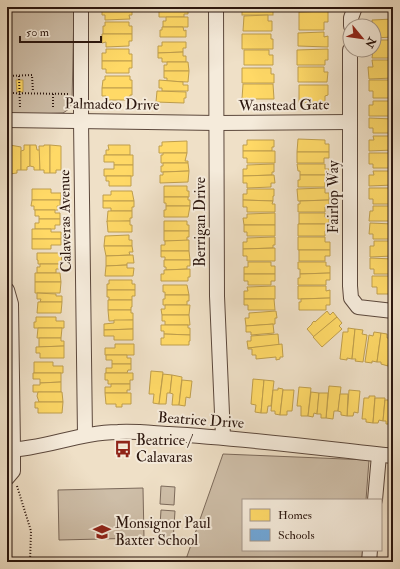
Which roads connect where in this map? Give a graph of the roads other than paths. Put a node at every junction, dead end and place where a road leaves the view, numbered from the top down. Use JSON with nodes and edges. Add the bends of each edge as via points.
{"nodes":[{"id":1,"x":81,"y":7,"type":"edge"},
{"id":2,"x":216,"y":7,"type":"edge"},
{"id":3,"x":356,"y":7,"type":"edge"},
{"id":4,"x":350,"y":18,"type":"edge"},
{"id":5,"x":350,"y":58,"type":"edge"},
{"id":6,"x":7,"y":120,"type":"edge"},
{"id":7,"x":81,"y":121,"type":"junction"},
{"id":8,"x":350,"y":122,"type":"junction"},
{"id":9,"x":217,"y":123,"type":"junction"},
{"id":10,"x":7,"y":290,"type":"edge"},
{"id":11,"x":393,"y":311,"type":"edge"},
{"id":12,"x":86,"y":435,"type":"junction"},
{"id":13,"x":223,"y":437,"type":"junction"},
{"id":14,"x":10,"y":450,"type":"edge"},
{"id":15,"x":386,"y":455,"type":"edge"},
{"id":16,"x":8,"y":478,"type":"edge"},
{"id":17,"x":375,"y":499,"type":"edge"},
{"id":18,"x":370,"y":551,"type":"edge"},
{"id":19,"x":369,"y":562,"type":"edge"}],
"edges":[{"from":1,"to":7,"type":"street","name":"Calaveras Avenue"},
{"from":2,"to":9,"type":"street","name":"Berrigan Drive"},
{"from":3,"to":4,"type":"street"},
{"from":5,"to":8,"type":"street","name":"Fairlop Way"},
{"from":6,"to":7,"type":"street","name":"Palmadeo Drive"},
{"from":7,"to":9,"type":"street","name":"Palmadeo Drive"},
{"from":7,"to":12,"type":"street","name":"Calaveras Avenue"},
{"from":8,"to":9,"type":"street","name":"Wanstead Gate"},
{"from":8,"to":11,"type":"street","name":"Fairlop Way","via":[[352,298],[358,307]]},
{"from":9,"to":13,"type":"street","name":"Berrigan Drive","via":[[217,296]]},
{"from":10,"to":14,"type":"street","via":[[11,304]]},
{"from":12,"to":13,"type":"street","name":"Beatrice Drive","via":[[118,432]]},
{"from":12,"to":14,"type":"street","name":"Beatrice Drive"},
{"from":13,"to":15,"type":"street","name":"Beatrice Drive"},
{"from":14,"to":16,"type":"street","via":[[13,472]]},
{"from":15,"to":17,"type":"street"},
{"from":18,"to":19,"type":"street"}]}
